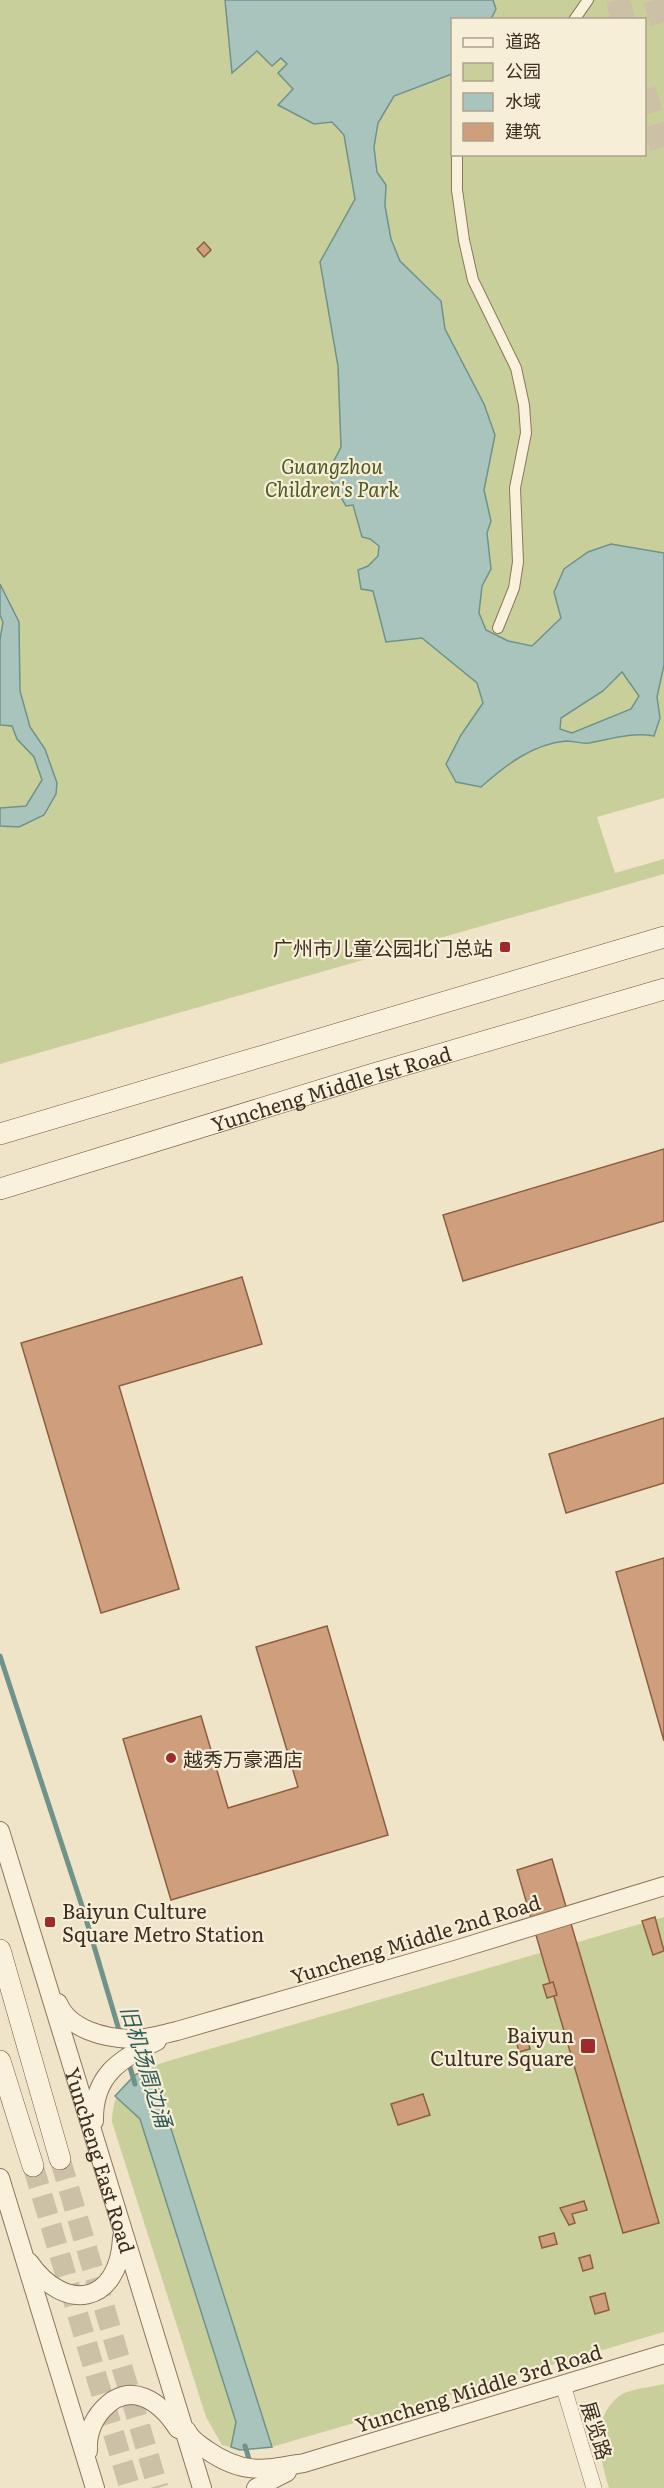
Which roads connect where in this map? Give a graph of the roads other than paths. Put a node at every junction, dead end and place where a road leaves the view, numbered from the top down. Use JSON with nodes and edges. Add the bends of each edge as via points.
{"nodes":[{"id":1,"x":588,"y":0,"type":"edge"},
{"id":2,"x":575,"y":18,"type":"edge"},
{"id":3,"x":457,"y":156,"type":"edge"},
{"id":4,"x":498,"y":628,"type":"dead end"},
{"id":5,"x":664,"y":937,"type":"edge"},
{"id":6,"x":664,"y":989,"type":"edge"},
{"id":7,"x":0,"y":1134,"type":"edge"},
{"id":8,"x":0,"y":1189,"type":"edge"},
{"id":9,"x":0,"y":1831,"type":"edge"},
{"id":10,"x":664,"y":1886,"type":"edge"},
{"id":11,"x":0,"y":1950,"type":"edge"},
{"id":12,"x":44,"y":1968,"type":"junction"},
{"id":13,"x":177,"y":2031,"type":"junction"},
{"id":14,"x":0,"y":2061,"type":"edge"},
{"id":15,"x":95,"y":2138,"type":"junction"},
{"id":16,"x":60,"y":2159,"type":"tunnel mouth"},
{"id":17,"x":33,"y":2166,"type":"tunnel mouth"},
{"id":18,"x":0,"y":2178,"type":"edge"},
{"id":19,"x":123,"y":2230,"type":"junction"},
{"id":20,"x":23,"y":2253,"type":"junction"},
{"id":21,"x":664,"y":2354,"type":"edge"},
{"id":22,"x":563,"y":2385,"type":"junction"},
{"id":23,"x":177,"y":2411,"type":"junction"},
{"id":24,"x":189,"y":2448,"type":"junction"},
{"id":25,"x":304,"y":2463,"type":"junction"},
{"id":26,"x":89,"y":2466,"type":"junction"},
{"id":27,"x":95,"y":2488,"type":"edge"},
{"id":28,"x":202,"y":2488,"type":"edge"},
{"id":29,"x":256,"y":2488,"type":"edge"},
{"id":30,"x":594,"y":2488,"type":"edge"}],
"edges":[{"from":1,"to":2,"type":"street"},
{"from":3,"to":4,"type":"street","via":[[457,190],[473,280],[516,368],[524,405],[526,433],[515,488],[518,562],[514,588]]},
{"from":5,"to":7,"type":"main road"},
{"from":6,"to":8,"type":"main road","name":"Yuncheng Middle 1st Road"},
{"from":9,"to":12,"type":"street","name":"Yuncheng East Road"},
{"from":10,"to":13,"type":"street","name":"Yuncheng Middle 2nd Road"},
{"from":11,"to":16,"type":"main road","name":"Yuncheng East Road"},
{"from":12,"to":13,"type":"street","via":[[61,2009],[84,2029],[133,2039]]},
{"from":12,"to":15,"type":"street","name":"Yuncheng East Road"},
{"from":13,"to":15,"type":"street","via":[[122,2061],[99,2087],[95,2099]]},
{"from":14,"to":17,"type":"main road"},
{"from":15,"to":19,"type":"street","name":"Yuncheng East Road"},
{"from":18,"to":20,"type":"street"},
{"from":19,"to":20,"type":"street","via":[[118,2267],[101,2289],[85,2296],[74,2296],[48,2284]]},
{"from":19,"to":23,"type":"street","name":"Yuncheng East Road"},
{"from":20,"to":26,"type":"street"},
{"from":21,"to":22,"type":"street","name":"Yuncheng Middle 3rd Road"},
{"from":22,"to":25,"type":"street","name":"Yuncheng Middle 3rd Road"},
{"from":22,"to":30,"type":"street","name":"展览路"},
{"from":23,"to":24,"type":"street","name":"Yuncheng East Road"},
{"from":23,"to":25,"type":"street","via":[[190,2438],[236,2467],[262,2470]]},
{"from":24,"to":26,"type":"street","via":[[166,2412],[152,2400],[131,2394],[118,2397],[98,2415],[88,2431]]},
{"from":24,"to":28,"type":"street","name":"Yuncheng East Road"},
{"from":25,"to":29,"type":"street"},
{"from":26,"to":27,"type":"street"}]}
